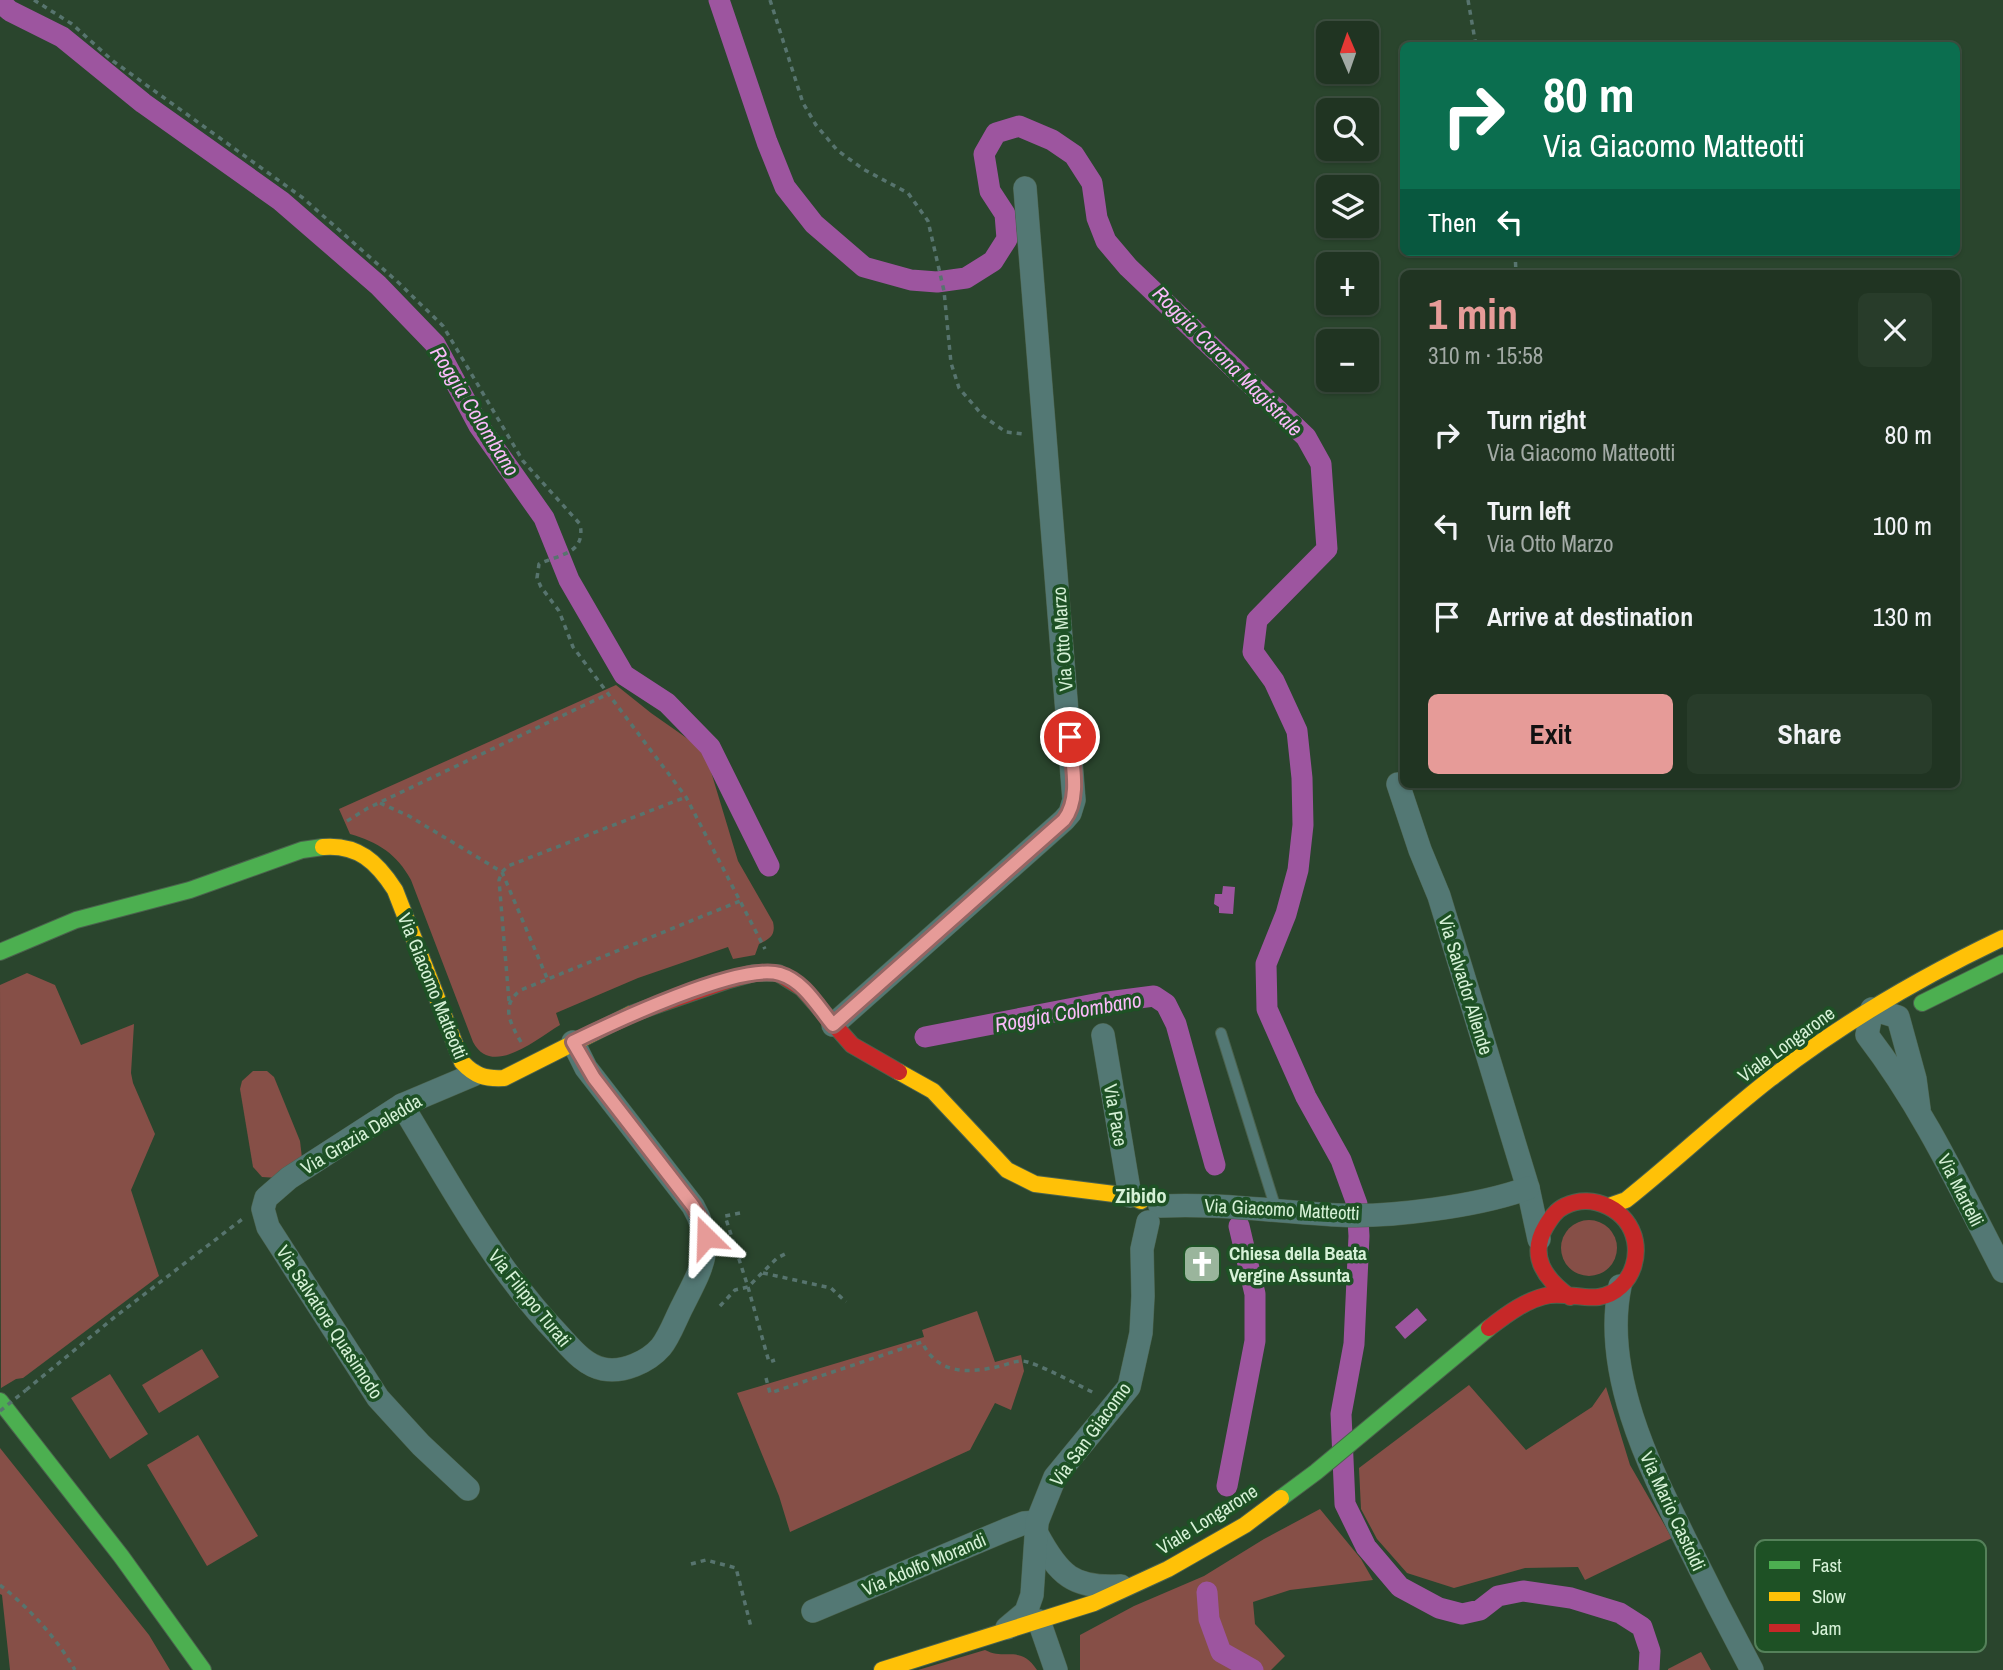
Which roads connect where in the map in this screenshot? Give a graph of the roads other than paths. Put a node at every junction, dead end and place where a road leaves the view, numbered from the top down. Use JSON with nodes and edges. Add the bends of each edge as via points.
{"nodes":[{"id":1,"x":1025,"y":188,"type":"dead end"},
{"id":2,"x":1398,"y":784,"type":"dead end"},
{"id":3,"x":2003,"y":938,"type":"edge"},
{"id":4,"x":0,"y":952,"type":"edge"},
{"id":5,"x":2003,"y":963,"type":"edge"},
{"id":6,"x":1872,"y":1009,"type":"junction"},
{"id":7,"x":1898,"y":1017,"type":"junction"},
{"id":8,"x":833,"y":1025,"type":"junction"},
{"id":9,"x":1222,"y":1033,"type":"dead end"},
{"id":10,"x":1103,"y":1035,"type":"dead end"},
{"id":11,"x":1862,"y":1039,"type":"junction"},
{"id":12,"x":573,"y":1042,"type":"junction"},
{"id":13,"x":473,"y":1075,"type":"junction"},
{"id":14,"x":402,"y":1105,"type":"junction"},
{"id":15,"x":1919,"y":1109,"type":"junction"},
{"id":16,"x":1678,"y":1178,"type":"dead end"},
{"id":17,"x":1528,"y":1188,"type":"junction"},
{"id":18,"x":1660,"y":1193,"type":"dead end"},
{"id":19,"x":1145,"y":1206,"type":"junction"},
{"id":20,"x":1565,"y":1206,"type":"junction"},
{"id":21,"x":1609,"y":1206,"type":"junction"},
{"id":22,"x":263,"y":1209,"type":"joint"},
{"id":23,"x":1276,"y":1209,"type":"junction"},
{"id":24,"x":1643,"y":1218,"type":"dead end"},
{"id":25,"x":1634,"y":1233,"type":"junction"},
{"id":26,"x":1539,"y":1249,"type":"junction"},
{"id":27,"x":2003,"y":1271,"type":"edge"},
{"id":28,"x":1620,"y":1286,"type":"junction"},
{"id":29,"x":1579,"y":1299,"type":"junction"},
{"id":30,"x":1505,"y":1315,"type":"junction"},
{"id":31,"x":1616,"y":1344,"type":"junction"},
{"id":32,"x":0,"y":1401,"type":"edge"},
{"id":33,"x":468,"y":1489,"type":"dead end"},
{"id":34,"x":1037,"y":1528,"type":"junction"},
{"id":35,"x":1132,"y":1586,"type":"junction"},
{"id":36,"x":813,"y":1611,"type":"dead end"},
{"id":37,"x":1039,"y":1621,"type":"junction"},
{"id":38,"x":1001,"y":1633,"type":"junction"},
{"id":39,"x":209,"y":1665,"type":"edge"},
{"id":40,"x":882,"y":1670,"type":"edge"},
{"id":41,"x":1056,"y":1670,"type":"edge"},
{"id":42,"x":1752,"y":1670,"type":"edge"}],
"edges":[{"from":1,"to":8,"type":"street","name":"Via Otto Marzo","via":[[1072,807],[1064,820]]},
{"from":2,"to":17,"type":"street","name":"Via Salvador Allende","via":[[1439,896]]},
{"from":3,"to":6,"type":"main road","name":"Viale Longarone"},
{"from":4,"to":13,"type":"main road","name":"Via Giacomo Matteotti","via":[[97,913],[191,890],[302,850],[321,845],[360,852],[383,870],[395,890],[462,1062]]},
{"from":5,"to":7,"type":"main road"},
{"from":6,"to":7,"type":"street"},
{"from":6,"to":11,"type":"street"},
{"from":6,"to":21,"type":"main road","name":"Viale Longarone","via":[[1771,1079],[1626,1200]]},
{"from":7,"to":11,"type":"main road"},
{"from":7,"to":15,"type":"street","name":"Via Martelli"},
{"from":8,"to":12,"type":"main road","name":"Via Giacomo Matteotti","via":[[802,988],[778,973],[754,973],[626,1016]]},
{"from":8,"to":19,"type":"main road","name":"Via Giacomo Matteotti","via":[[867,1055],[933,1091],[1007,1170],[1020,1178]]},
{"from":9,"to":23,"type":"lane"},
{"from":10,"to":19,"type":"street","name":"Via Pace"},
{"from":11,"to":15,"type":"street","name":"Via Martelli","via":[[1898,1076]]},
{"from":12,"to":13,"type":"main road","name":"Via Giacomo Matteotti","via":[[504,1078]]},
{"from":12,"to":14,"type":"street","name":"Via Filippo Turati","via":[[594,1078],[693,1206],[706,1237],[701,1270],[662,1346],[634,1366],[605,1370],[591,1365],[536,1311],[494,1257]]},
{"from":13,"to":14,"type":"street","name":"Via Grazia Deledda"},
{"from":14,"to":22,"type":"street","name":"Via Grazia Deledda","via":[[289,1178],[266,1198]]},
{"from":15,"to":27,"type":"street","name":"Via Martelli"},
{"from":16,"to":18,"type":"main road"},
{"from":17,"to":20,"type":"street"},
{"from":17,"to":23,"type":"street","name":"Via Giacomo Matteotti","via":[[1440,1207],[1364,1215]]},
{"from":17,"to":26,"type":"street","name":"Via Salvador Allende"},
{"from":19,"to":23,"type":"street","name":"Via Giacomo Matteotti"},
{"from":19,"to":34,"type":"street","name":"Via San Giacomo","via":[[1143,1296],[1129,1387],[1055,1477]]},
{"from":20,"to":21,"type":"main road","via":[[1588,1202]]},
{"from":20,"to":26,"type":"main road","via":[[1551,1217]]},
{"from":21,"to":25,"type":"main road"},
{"from":22,"to":33,"type":"street","name":"Via Salvatore Quasimodo","via":[[268,1227],[378,1398]]},
{"from":24,"to":25,"type":"main road"},
{"from":25,"to":28,"type":"main road","via":[[1634,1267]]},
{"from":26,"to":29,"type":"main road","via":[[1549,1281]]},
{"from":26,"to":30,"type":"main road","name":"Viale Longarone","via":[[1528,1283]]},
{"from":28,"to":29,"type":"main road","via":[[1602,1297]]},
{"from":28,"to":31,"type":"street","name":"Via Mario Castoldi"},
{"from":29,"to":30,"type":"main road","name":"Viale Longarone","via":[[1555,1295],[1535,1299]]},
{"from":29,"to":31,"type":"street","name":"Via Mario Castoldi","via":[[1607,1325]]},
{"from":30,"to":35,"type":"main road","name":"Viale Longarone","via":[[1245,1525]]},
{"from":31,"to":42,"type":"street","name":"Via Mario Castoldi","via":[[1632,1415],[1654,1476]]},
{"from":32,"to":39,"type":"main road"},
{"from":34,"to":35,"type":"street","via":[[1052,1563],[1080,1584]]},
{"from":34,"to":36,"type":"street","name":"Via Adolfo Morandi","via":[[1015,1526]]},
{"from":34,"to":38,"type":"street","name":"Via San Giacomo","via":[[1032,1595],[1026,1612]]},
{"from":35,"to":37,"type":"main road","name":"Viale Longarone"},
{"from":37,"to":38,"type":"main road","name":"Viale Longarone"},
{"from":37,"to":41,"type":"street"},
{"from":38,"to":40,"type":"main road","name":"Viale Longarone"}]}
